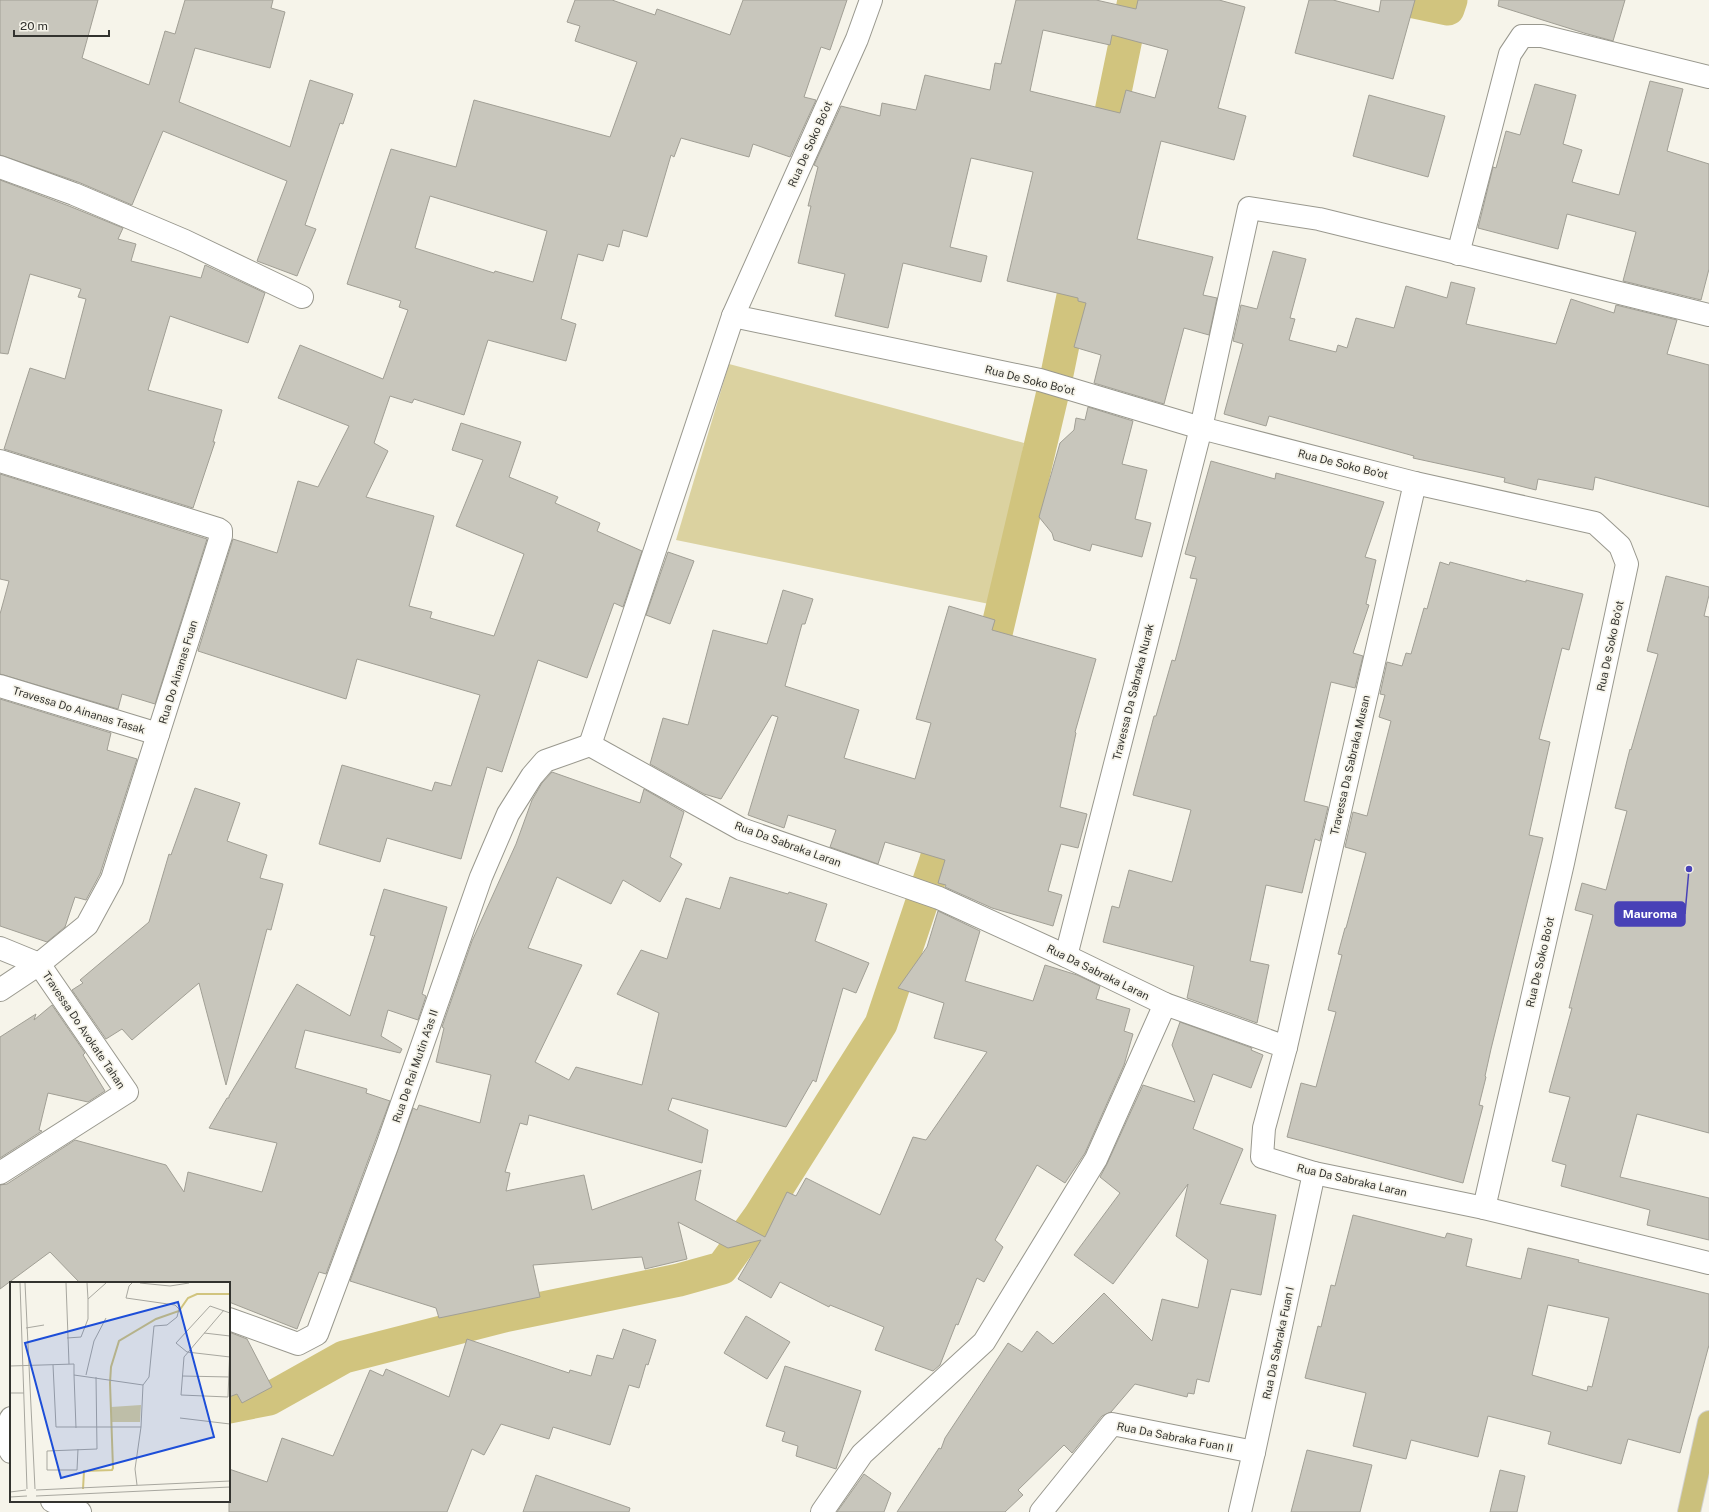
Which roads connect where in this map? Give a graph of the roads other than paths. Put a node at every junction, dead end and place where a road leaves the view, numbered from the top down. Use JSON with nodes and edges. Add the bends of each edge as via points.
{"nodes":[{"id":1,"x":871,"y":0,"type":"edge"},
{"id":2,"x":1709,"y":76,"type":"edge"},
{"id":3,"x":0,"y":167,"type":"edge"},
{"id":4,"x":1458,"y":254,"type":"junction"},
{"id":5,"x":302,"y":297,"type":"dead end"},
{"id":6,"x":1709,"y":315,"type":"edge"},
{"id":7,"x":733,"y":316,"type":"junction"},
{"id":8,"x":1201,"y":428,"type":"junction"},
{"id":9,"x":0,"y":461,"type":"edge"},
{"id":10,"x":1415,"y":483,"type":"junction"},
{"id":11,"x":0,"y":686,"type":"edge"},
{"id":12,"x":158,"y":734,"type":"junction"},
{"id":13,"x":590,"y":745,"type":"junction"},
{"id":14,"x":0,"y":948,"type":"edge"},
{"id":15,"x":1066,"y":956,"type":"junction"},
{"id":16,"x":39,"y":964,"type":"junction"},
{"id":17,"x":0,"y":990,"type":"edge"},
{"id":18,"x":1165,"y":1004,"type":"junction"},
{"id":19,"x":1286,"y":1047,"type":"junction"},
{"id":20,"x":0,"y":1173,"type":"edge"},
{"id":21,"x":1314,"y":1173,"type":"junction"},
{"id":22,"x":1484,"y":1208,"type":"junction"},
{"id":23,"x":1709,"y":1263,"type":"edge"},
{"id":24,"x":230,"y":1319,"type":"edge"},
{"id":25,"x":1709,"y":1422,"type":"edge"},
{"id":26,"x":10,"y":1425,"type":"edge"},
{"id":27,"x":7,"y":1445,"type":"edge"},
{"id":28,"x":1254,"y":1452,"type":"junction"},
{"id":29,"x":55,"y":1502,"type":"edge"},
{"id":30,"x":80,"y":1512,"type":"edge"},
{"id":31,"x":822,"y":1512,"type":"edge"},
{"id":32,"x":1041,"y":1512,"type":"edge"},
{"id":33,"x":1240,"y":1512,"type":"edge"},
{"id":34,"x":1689,"y":1512,"type":"edge"}],
"edges":[{"from":1,"to":7,"type":"street","name":"Rua De Soko Bo’ot","via":[[857,39]]},
{"from":2,"to":4,"type":"street","via":[[1542,36],[1522,36],[1510,54]]},
{"from":3,"to":5,"type":"street","via":[[74,194],[185,241]]},
{"from":4,"to":6,"type":"street"},
{"from":4,"to":8,"type":"street","name":"Travessa Da Sabraka Nurak","via":[[1319,219],[1249,208]]},
{"from":7,"to":8,"type":"street","name":"Rua De Soko Bo’ot","via":[[1040,380]]},
{"from":7,"to":13,"type":"street"},
{"from":8,"to":10,"type":"street","name":"Rua De Soko Bo’ot"},
{"from":8,"to":15,"type":"street","name":"Travessa Da Sabraka Nurak"},
{"from":9,"to":12,"type":"street","name":"Rua Do Ainanas Fuan","via":[[221,531]]},
{"from":10,"to":19,"type":"street","name":"Travessa Da Sabraka Musan"},
{"from":10,"to":22,"type":"street","name":"Rua De Soko Bo’ot","via":[[1595,523],[1620,546],[1627,564],[1563,863]]},
{"from":11,"to":12,"type":"street","name":"Travessa Do Ainanas Tasak"},
{"from":12,"to":16,"type":"street","name":"Rua Do Ainanas Fuan","via":[[112,879],[87,925]]},
{"from":13,"to":15,"type":"street","name":"Rua Da Sabraka Laran","via":[[741,829],[939,898]]},
{"from":13,"to":24,"type":"street","name":"Rua De Rai Mutin A’as II","via":[[545,761],[532,776],[508,814],[480,877],[387,1146],[318,1334],[298,1344]]},
{"from":14,"to":16,"type":"street"},
{"from":15,"to":18,"type":"street","name":"Rua Da Sabraka Laran"},
{"from":16,"to":17,"type":"street","name":"Rua Do Ainanas Fuan"},
{"from":16,"to":20,"type":"street","name":"Travessa Do Avokate Tahan","via":[[127,1092]]},
{"from":18,"to":19,"type":"street","name":"Rua Da Sabraka Laran"},
{"from":18,"to":31,"type":"street","via":[[1096,1159],[984,1342],[862,1454]]},
{"from":19,"to":21,"type":"street","name":"Rua Da Sabraka Laran","via":[[1264,1128],[1262,1157]]},
{"from":21,"to":22,"type":"street","name":"Rua Da Sabraka Laran"},
{"from":21,"to":28,"type":"street","name":"Rua Da Sabraka Fuan I"},
{"from":22,"to":23,"type":"street","name":"Rua Da Sabraka Laran"},
{"from":25,"to":34,"type":"main road"},
{"from":26,"to":27,"type":"street"},
{"from":28,"to":32,"type":"street","name":"Rua Da Sabraka Fuan II","via":[[1112,1424]]},
{"from":28,"to":33,"type":"street","name":"Rua Da Sabraka Fuan I"},
{"from":29,"to":30,"type":"street"}]}
